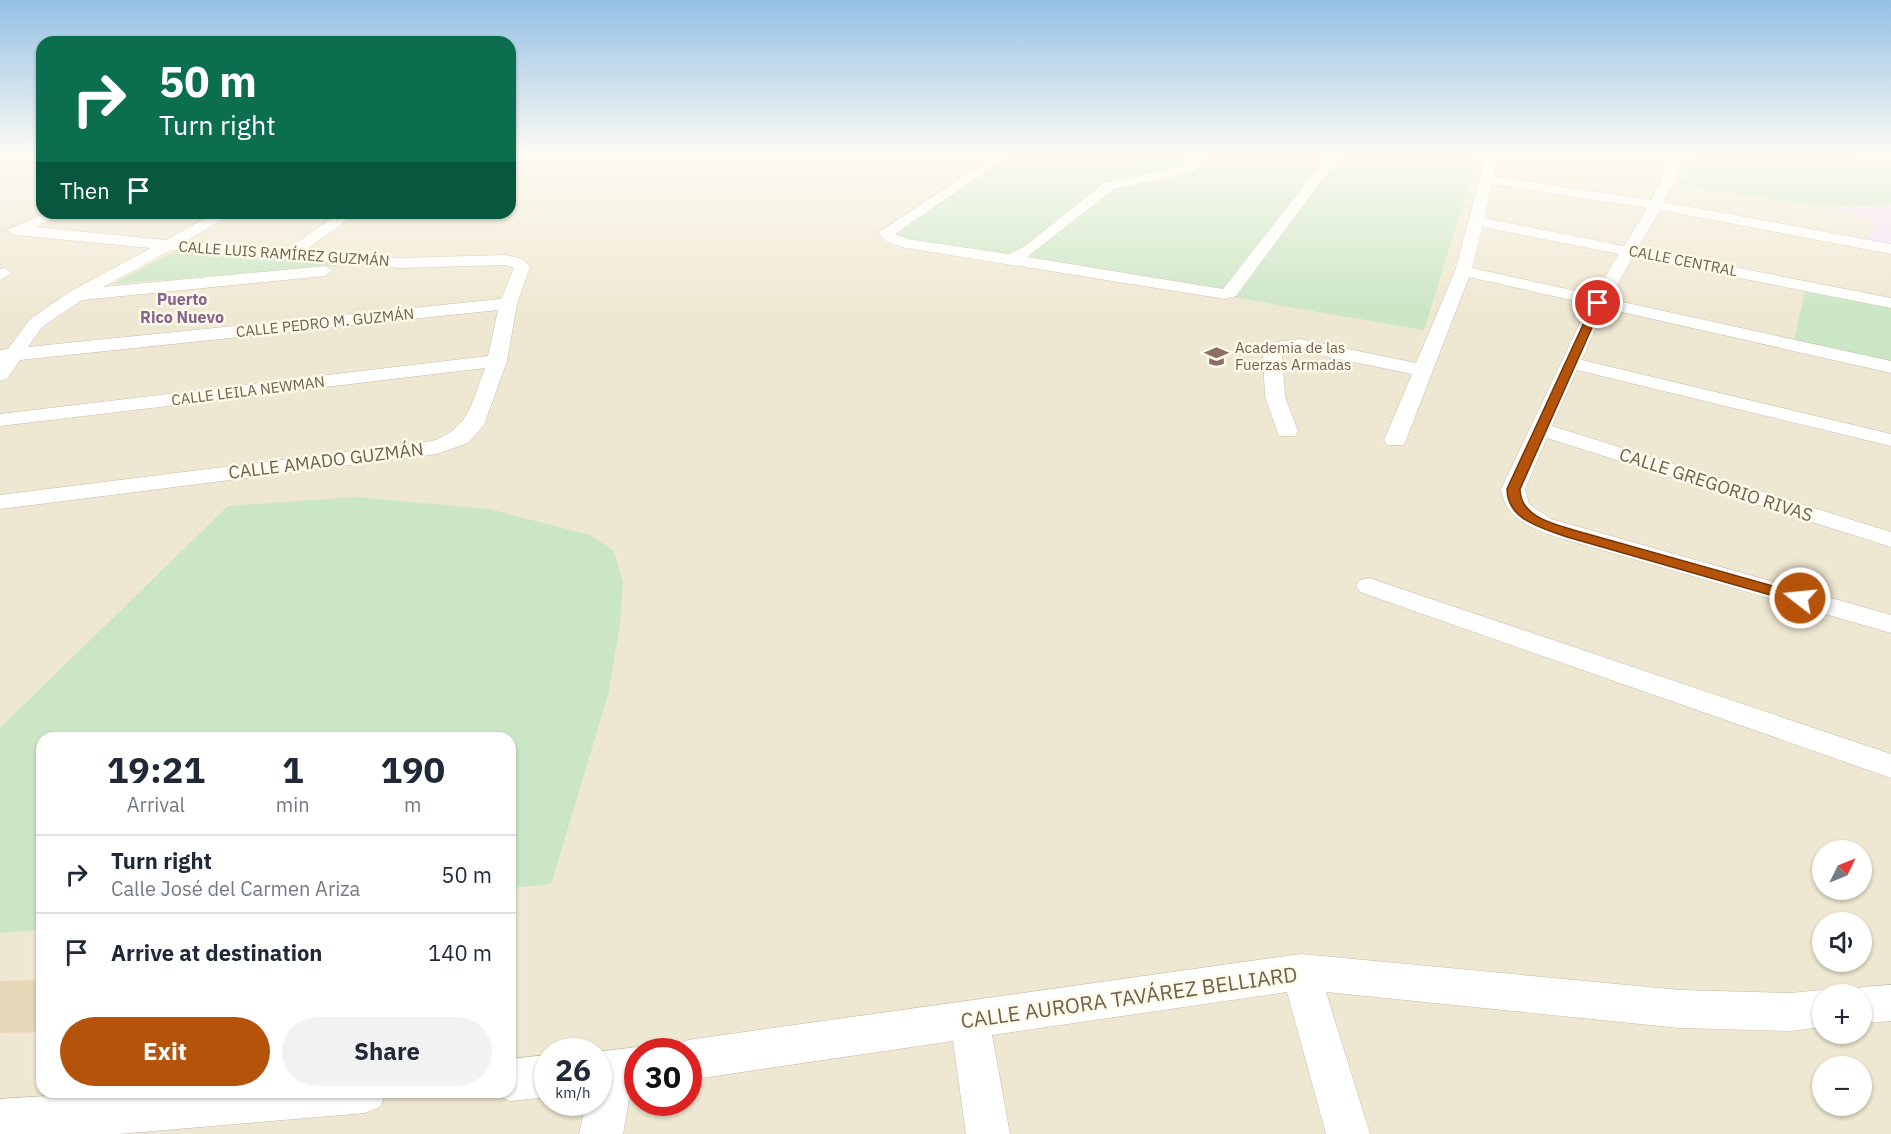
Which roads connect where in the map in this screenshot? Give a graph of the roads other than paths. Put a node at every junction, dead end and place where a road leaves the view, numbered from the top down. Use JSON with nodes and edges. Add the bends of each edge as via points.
{"nodes":[{"id":1,"x":924,"y":208,"type":"edge"},
{"id":2,"x":1082,"y":208,"type":"edge"},
{"id":3,"x":1295,"y":208,"type":"edge"},
{"id":4,"x":1479,"y":208,"type":"edge"},
{"id":5,"x":1654,"y":208,"type":"edge"},
{"id":6,"x":1672,"y":208,"type":"edge"},
{"id":7,"x":43,"y":219,"type":"edge"},
{"id":8,"x":214,"y":219,"type":"edge"},
{"id":9,"x":341,"y":219,"type":"edge"},
{"id":10,"x":1475,"y":221,"type":"junction"},
{"id":11,"x":8,"y":233,"type":"edge"},
{"id":12,"x":168,"y":245,"type":"junction"},
{"id":13,"x":1891,"y":249,"type":"edge"},
{"id":14,"x":1629,"y":250,"type":"junction"},
{"id":15,"x":287,"y":256,"type":"junction"},
{"id":16,"x":1011,"y":259,"type":"junction"},
{"id":17,"x":517,"y":262,"type":"joint"},
{"id":18,"x":400,"y":263,"type":"junction"},
{"id":19,"x":1463,"y":271,"type":"junction"},
{"id":20,"x":77,"y":295,"type":"junction"},
{"id":21,"x":1598,"y":303,"type":"junction"},
{"id":22,"x":1891,"y":303,"type":"edge"},
{"id":23,"x":508,"y":304,"type":"junction"},
{"id":24,"x":8,"y":356,"type":"edge"},
{"id":25,"x":497,"y":361,"type":"junction"},
{"id":26,"x":1572,"y":363,"type":"junction"},
{"id":27,"x":1891,"y":367,"type":"edge"},
{"id":28,"x":1424,"y":370,"type":"junction"},
{"id":29,"x":0,"y":375,"type":"edge"},
{"id":30,"x":0,"y":420,"type":"edge"},
{"id":31,"x":1542,"y":430,"type":"junction"},
{"id":32,"x":1287,"y":431,"type":"dead end"},
{"id":33,"x":1395,"y":440,"type":"dead end"},
{"id":34,"x":1891,"y":440,"type":"edge"},
{"id":35,"x":0,"y":502,"type":"edge"},
{"id":36,"x":1891,"y":540,"type":"edge"},
{"id":37,"x":1369,"y":586,"type":"dead end"},
{"id":38,"x":1891,"y":624,"type":"edge"},
{"id":39,"x":1891,"y":766,"type":"edge"},
{"id":40,"x":1301,"y":972,"type":"junction"},
{"id":41,"x":1891,"y":1003,"type":"edge"},
{"id":42,"x":1872,"y":1004,"type":"edge"},
{"id":43,"x":1812,"y":1010,"type":"edge"},
{"id":44,"x":970,"y":1020,"type":"junction"},
{"id":45,"x":702,"y":1058,"type":"edge"},
{"id":46,"x":617,"y":1070,"type":"edge"},
{"id":47,"x":534,"y":1077,"type":"edge"},
{"id":48,"x":516,"y":1079,"type":"edge"},
{"id":49,"x":294,"y":1098,"type":"edge"},
{"id":50,"x":0,"y":1120,"type":"edge"},
{"id":51,"x":601,"y":1134,"type":"edge"},
{"id":52,"x":988,"y":1134,"type":"edge"},
{"id":53,"x":1348,"y":1134,"type":"edge"}],
"edges":[{"from":1,"to":16,"type":"street","via":[[886,233],[906,243]]},
{"from":2,"to":16,"type":"street","via":[[1032,249]]},
{"from":3,"to":16,"type":"street","via":[[1227,293]]},
{"from":4,"to":10,"type":"street"},
{"from":5,"to":14,"type":"street"},
{"from":6,"to":13,"type":"street"},
{"from":7,"to":11,"type":"street"},
{"from":8,"to":12,"type":"street"},
{"from":9,"to":15,"type":"street"},
{"from":10,"to":14,"type":"street","name":"CALLE CENTRAL"},
{"from":10,"to":19,"type":"street"},
{"from":11,"to":12,"type":"street","name":"CALLE LUIS RAMÍREZ GUZMÁN"},
{"from":12,"to":15,"type":"street","name":"CALLE LUIS RAMÍREZ GUZMÁN"},
{"from":12,"to":20,"type":"street"},
{"from":14,"to":21,"type":"street"},
{"from":14,"to":22,"type":"street","name":"CALLE CENTRAL"},
{"from":15,"to":18,"type":"street","name":"CALLE LUIS RAMÍREZ GUZMÁN"},
{"from":17,"to":18,"type":"street","name":"CALLE LUIS RAMÍREZ GUZMÁN"},
{"from":17,"to":23,"type":"street","name":"CALLE AMADO GUZMÁN","via":[[522,267]]},
{"from":18,"to":20,"type":"street"},
{"from":19,"to":21,"type":"street"},
{"from":19,"to":28,"type":"street"},
{"from":20,"to":24,"type":"street","via":[[36,323]]},
{"from":21,"to":26,"type":"street"},
{"from":21,"to":27,"type":"street"},
{"from":23,"to":24,"type":"street","name":"CALLE PEDRO M. GUZMÁN"},
{"from":23,"to":25,"type":"street","name":"CALLE AMADO GUZMÁN"},
{"from":24,"to":29,"type":"street"},
{"from":25,"to":30,"type":"street","name":"CALLE LEILA NEWMAN"},
{"from":25,"to":35,"type":"street","name":"CALLE AMADO GUZMÁN","via":[[473,425],[460,438],[437,447]]},
{"from":26,"to":31,"type":"street"},
{"from":26,"to":34,"type":"street"},
{"from":28,"to":32,"type":"street","via":[[1300,345],[1283,346],[1272,354],[1275,397]]},
{"from":28,"to":33,"type":"street"},
{"from":31,"to":36,"type":"street","name":"CALLE GREGORIO RIVAS"},
{"from":31,"to":38,"type":"street","via":[[1513,489],[1513,500],[1521,512],[1544,525]]},
{"from":37,"to":39,"type":"street"},
{"from":40,"to":43,"type":"street","name":"CALLE AURORA TAVÁREZ BELLIARD","via":[[1680,1009]]},
{"from":40,"to":44,"type":"street","name":"CALLE AURORA TAVÁREZ BELLIARD"},
{"from":40,"to":53,"type":"street"},
{"from":41,"to":42,"type":"street"},
{"from":44,"to":45,"type":"street","name":"CALLE AURORA TAVÁREZ BELLIARD"},
{"from":44,"to":52,"type":"street"},
{"from":46,"to":51,"type":"street"},
{"from":47,"to":48,"type":"street"},
{"from":49,"to":50,"type":"street"}]}
